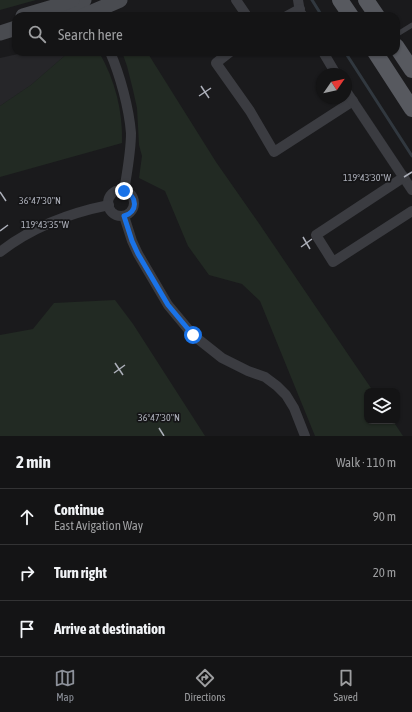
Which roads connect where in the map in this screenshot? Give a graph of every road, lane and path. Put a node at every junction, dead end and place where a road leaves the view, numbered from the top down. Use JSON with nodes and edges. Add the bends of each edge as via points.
{"nodes":[{"id":1,"x":72,"y":0,"type":"edge"},
{"id":2,"x":84,"y":0,"type":"edge"},
{"id":3,"x":120,"y":0,"type":"edge"},
{"id":4,"x":236,"y":0,"type":"edge"},
{"id":5,"x":340,"y":0,"type":"edge"},
{"id":6,"x":366,"y":0,"type":"edge"},
{"id":7,"x":36,"y":12,"type":"edge"},
{"id":8,"x":65,"y":12,"type":"edge"},
{"id":9,"x":96,"y":12,"type":"edge"},
{"id":10,"x":244,"y":12,"type":"edge"},
{"id":11,"x":348,"y":12,"type":"edge"},
{"id":12,"x":374,"y":12,"type":"edge"},
{"id":13,"x":12,"y":19,"type":"edge"},
{"id":14,"x":0,"y":22,"type":"edge"},
{"id":15,"x":412,"y":25,"type":"edge"},
{"id":16,"x":12,"y":29,"type":"edge"},
{"id":17,"x":400,"y":32,"type":"edge"},
{"id":18,"x":0,"y":33,"type":"edge"},
{"id":19,"x":12,"y":39,"type":"edge"},
{"id":20,"x":0,"y":41,"type":"edge"},
{"id":21,"x":400,"y":52,"type":"edge"},
{"id":22,"x":112,"y":56,"type":"edge"},
{"id":23,"x":225,"y":56,"type":"edge"},
{"id":24,"x":325,"y":56,"type":"edge"},
{"id":25,"x":378,"y":56,"type":"edge"},
{"id":26,"x":332,"y":68,"type":"edge"},
{"id":27,"x":412,"y":70,"type":"edge"},
{"id":28,"x":353,"y":101,"type":"joint"},
{"id":29,"x":412,"y":108,"type":"edge"},
{"id":30,"x":404,"y":177,"type":"junction"},
{"id":31,"x":412,"y":190,"type":"edge"},
{"id":32,"x":124,"y":191,"type":"junction"},
{"id":33,"x":109,"y":205,"type":"junction"},
{"id":34,"x":412,"y":211,"type":"edge"},
{"id":35,"x":124,"y":216,"type":"junction"},
{"id":36,"x":0,"y":252,"type":"edge"},
{"id":37,"x":305,"y":436,"type":"edge"}],
"edges":[{"from":1,"to":7,"type":"main road"},
{"from":2,"to":8,"type":"main road","via":[[81,5]]},
{"from":3,"to":9,"type":"main road"},
{"from":4,"to":10,"type":"street"},
{"from":5,"to":11,"type":"main road"},
{"from":6,"to":12,"type":"main road"},
{"from":13,"to":14,"type":"main road"},
{"from":15,"to":17,"type":"lane"},
{"from":16,"to":18,"type":"main road"},
{"from":19,"to":20,"type":"main road"},
{"from":21,"to":27,"type":"main road"},
{"from":22,"to":32,"type":"street","via":[[127,107],[130,133],[130,159]]},
{"from":23,"to":28,"type":"street","via":[[216,63],[274,152]]},
{"from":24,"to":26,"type":"street"},
{"from":25,"to":29,"type":"main road"},
{"from":28,"to":30,"type":"street"},
{"from":30,"to":31,"type":"street"},
{"from":30,"to":34,"type":"street","via":[[316,235],[333,262]]},
{"from":32,"to":33,"type":"street","via":[[120,190],[113,194]]},
{"from":32,"to":35,"type":"street","via":[[134,200],[134,207]]},
{"from":33,"to":35,"type":"street","via":[[112,213]]},
{"from":33,"to":36,"type":"street","via":[[54,221],[19,238]]},
{"from":35,"to":37,"type":"street","via":[[138,254],[168,305],[193,335],[222,358],[265,377],[277,386],[294,408]]}]}
